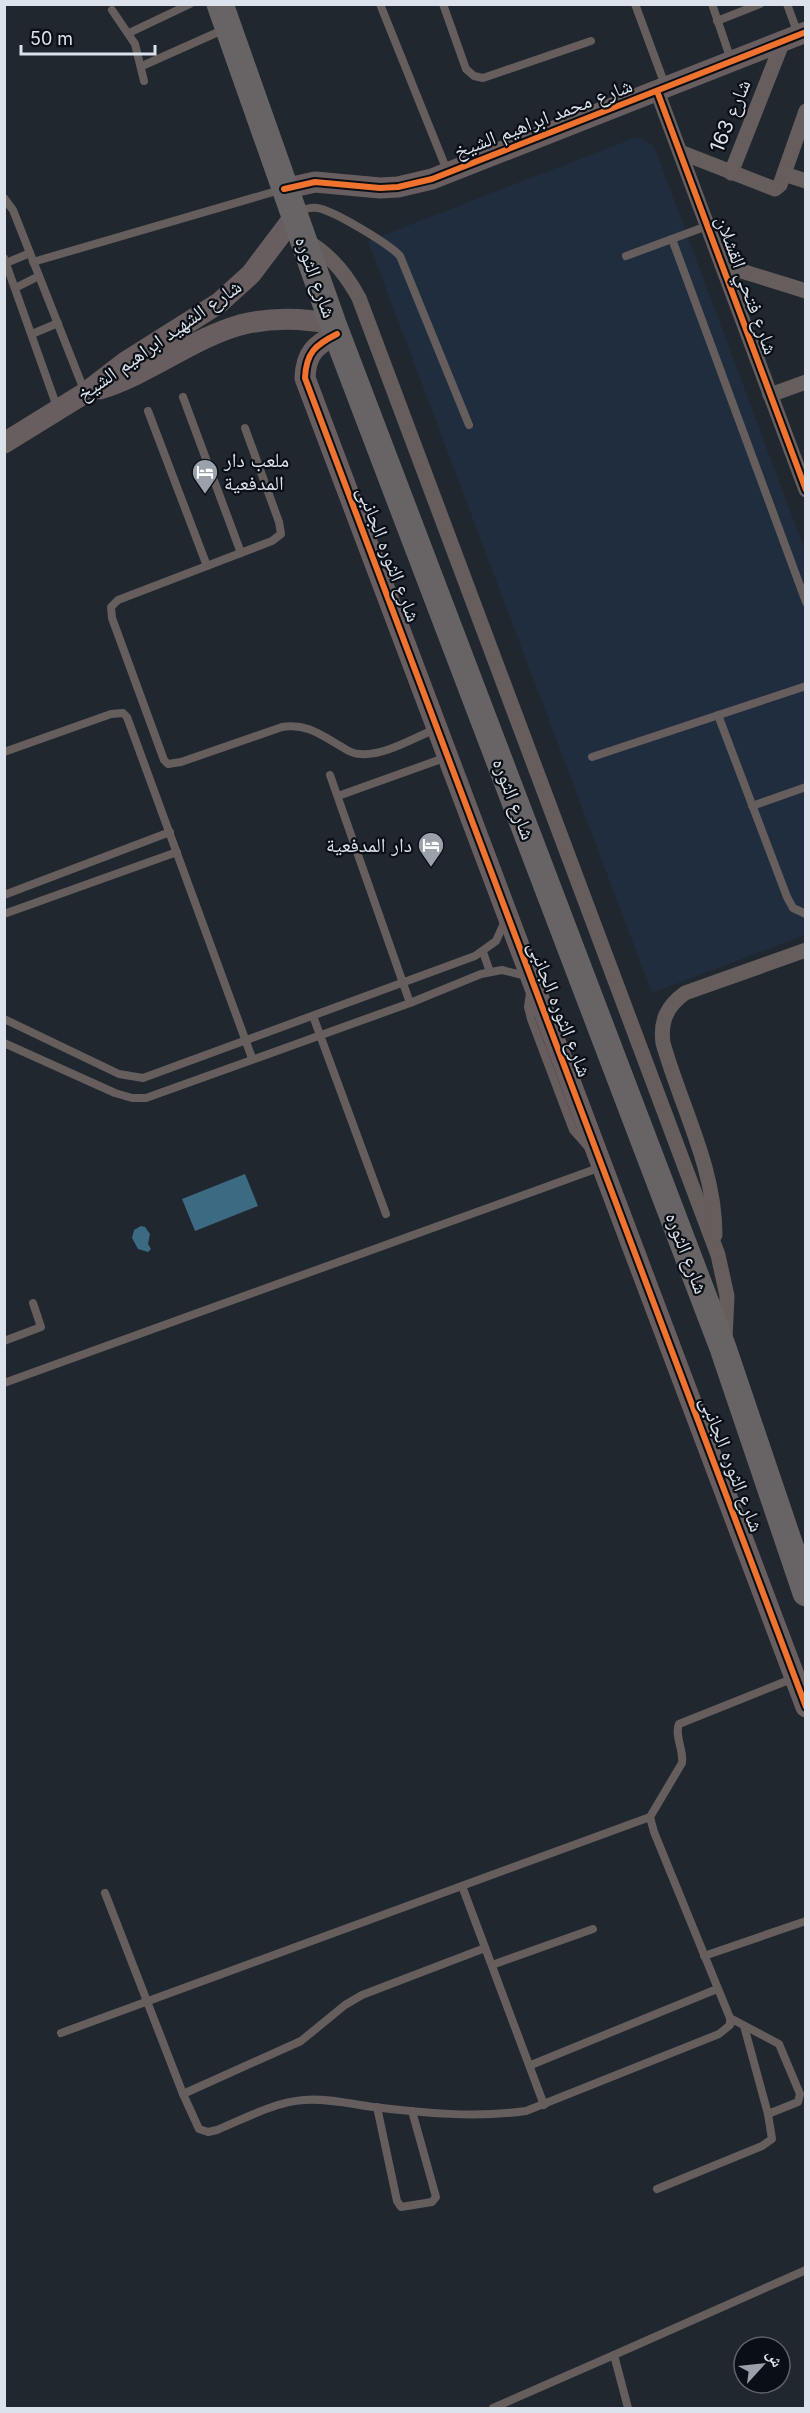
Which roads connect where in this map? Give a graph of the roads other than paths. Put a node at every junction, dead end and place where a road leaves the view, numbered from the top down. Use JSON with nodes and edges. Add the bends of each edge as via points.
{"nodes":[{"id":1,"x":190,"y":4,"type":"edge"},
{"id":2,"x":380,"y":4,"type":"edge"},
{"id":3,"x":442,"y":4,"type":"edge"},
{"id":4,"x":635,"y":4,"type":"edge"},
{"id":5,"x":760,"y":4,"type":"edge"},
{"id":6,"x":787,"y":4,"type":"edge"},
{"id":7,"x":712,"y":5,"type":"edge"},
{"id":8,"x":112,"y":10,"type":"dead end"},
{"id":9,"x":224,"y":16,"type":"edge"},
{"id":10,"x":717,"y":21,"type":"junction"},
{"id":11,"x":129,"y":33,"type":"junction"},
{"id":12,"x":796,"y":36,"type":"edge"},
{"id":13,"x":591,"y":41,"type":"dead end"},
{"id":14,"x":731,"y":62,"type":"junction"},
{"id":15,"x":142,"y":66,"type":"junction"},
{"id":16,"x":144,"y":81,"type":"dead end"},
{"id":17,"x":662,"y":89,"type":"junction"},
{"id":18,"x":806,"y":111,"type":"edge"},
{"id":19,"x":680,"y":152,"type":"junction"},
{"id":20,"x":448,"y":173,"type":"junction"},
{"id":21,"x":730,"y":173,"type":"junction"},
{"id":22,"x":784,"y":174,"type":"junction"},
{"id":23,"x":806,"y":182,"type":"edge"},
{"id":24,"x":285,"y":189,"type":"junction"},
{"id":25,"x":4,"y":198,"type":"edge"},
{"id":26,"x":707,"y":226,"type":"junction"},
{"id":27,"x":298,"y":227,"type":"junction"},
{"id":28,"x":672,"y":239,"type":"junction"},
{"id":29,"x":30,"y":253,"type":"junction"},
{"id":30,"x":626,"y":256,"type":"dead end"},
{"id":31,"x":5,"y":261,"type":"edge"},
{"id":32,"x":33,"y":262,"type":"junction"},
{"id":33,"x":722,"y":265,"type":"junction"},
{"id":34,"x":39,"y":276,"type":"junction"},
{"id":35,"x":15,"y":288,"type":"junction"},
{"id":36,"x":806,"y":291,"type":"edge"},
{"id":37,"x":58,"y":323,"type":"junction"},
{"id":38,"x":335,"y":329,"type":"junction"},
{"id":39,"x":32,"y":334,"type":"junction"},
{"id":40,"x":806,"y":382,"type":"edge"},
{"id":41,"x":85,"y":393,"type":"junction"},
{"id":42,"x":770,"y":395,"type":"junction"},
{"id":43,"x":183,"y":397,"type":"dead end"},
{"id":44,"x":58,"y":410,"type":"junction"},
{"id":45,"x":148,"y":411,"type":"dead end"},
{"id":46,"x":469,"y":425,"type":"dead end"},
{"id":47,"x":245,"y":428,"type":"dead end"},
{"id":48,"x":4,"y":443,"type":"edge"},
{"id":49,"x":800,"y":462,"type":"edge"},
{"id":50,"x":806,"y":490,"type":"edge"},
{"id":51,"x":241,"y":553,"type":"junction"},
{"id":52,"x":207,"y":566,"type":"junction"},
{"id":53,"x":806,"y":602,"type":"edge"},
{"id":54,"x":806,"y":686,"type":"edge"},
{"id":55,"x":718,"y":715,"type":"junction"},
{"id":56,"x":437,"y":728,"type":"junction"},
{"id":57,"x":4,"y":752,"type":"edge"},
{"id":58,"x":447,"y":757,"type":"junction"},
{"id":59,"x":592,"y":757,"type":"dead end"},
{"id":60,"x":330,"y":775,"type":"dead end"},
{"id":61,"x":806,"y":787,"type":"edge"},
{"id":62,"x":338,"y":796,"type":"junction"},
{"id":63,"x":752,"y":806,"type":"junction"},
{"id":64,"x":170,"y":832,"type":"junction"},
{"id":65,"x":177,"y":852,"type":"junction"},
{"id":66,"x":4,"y":895,"type":"edge"},
{"id":67,"x":4,"y":914,"type":"edge"},
{"id":68,"x":806,"y":914,"type":"edge"},
{"id":69,"x":507,"y":916,"type":"junction"},
{"id":70,"x":806,"y":950,"type":"edge"},
{"id":71,"x":483,"y":952,"type":"junction"},
{"id":72,"x":490,"y":972,"type":"junction"},
{"id":73,"x":532,"y":981,"type":"junction"},
{"id":74,"x":403,"y":983,"type":"junction"},
{"id":75,"x":410,"y":1003,"type":"junction"},
{"id":76,"x":313,"y":1016,"type":"junction"},
{"id":77,"x":4,"y":1019,"type":"edge"},
{"id":78,"x":319,"y":1034,"type":"junction"},
{"id":79,"x":246,"y":1041,"type":"junction"},
{"id":80,"x":4,"y":1043,"type":"edge"},
{"id":81,"x":252,"y":1058,"type":"junction"},
{"id":82,"x":600,"y":1160,"type":"junction"},
{"id":83,"x":386,"y":1214,"type":"dead end"},
{"id":84,"x":714,"y":1246,"type":"junction"},
{"id":85,"x":33,"y":1303,"type":"dead end"},
{"id":86,"x":4,"y":1341,"type":"edge"},
{"id":87,"x":723,"y":1348,"type":"junction"},
{"id":88,"x":4,"y":1383,"type":"edge"},
{"id":89,"x":797,"y":1548,"type":"edge"},
{"id":90,"x":806,"y":1593,"type":"edge"},
{"id":91,"x":794,"y":1678,"type":"junction"},
{"id":92,"x":806,"y":1707,"type":"edge"},
{"id":93,"x":650,"y":1817,"type":"junction"},
{"id":94,"x":462,"y":1886,"type":"junction"},
{"id":95,"x":105,"y":1893,"type":"dead end"},
{"id":96,"x":806,"y":1922,"type":"edge"},
{"id":97,"x":593,"y":1929,"type":"dead end"},
{"id":98,"x":485,"y":1948,"type":"junction"},
{"id":99,"x":704,"y":1956,"type":"junction"},
{"id":100,"x":492,"y":1965,"type":"junction"},
{"id":101,"x":717,"y":1989,"type":"junction"},
{"id":102,"x":147,"y":2001,"type":"junction"},
{"id":103,"x":730,"y":2018,"type":"junction"},
{"id":104,"x":744,"y":2026,"type":"junction"},
{"id":105,"x":61,"y":2033,"type":"dead end"},
{"id":106,"x":531,"y":2065,"type":"junction"},
{"id":107,"x":183,"y":2094,"type":"junction"},
{"id":108,"x":544,"y":2104,"type":"junction"},
{"id":109,"x":377,"y":2108,"type":"junction"},
{"id":110,"x":412,"y":2111,"type":"junction"},
{"id":111,"x":768,"y":2114,"type":"junction"},
{"id":112,"x":657,"y":2189,"type":"dead end"},
{"id":113,"x":806,"y":2270,"type":"edge"},
{"id":114,"x":614,"y":2355,"type":"junction"},
{"id":115,"x":493,"y":2409,"type":"edge"},
{"id":116,"x":628,"y":2409,"type":"edge"}],
"edges":[{"from":1,"to":11,"type":"lane"},
{"from":2,"to":20,"type":"lane"},
{"from":3,"to":13,"type":"lane","via":[[466,69],[478,78]]},
{"from":4,"to":17,"type":"lane"},
{"from":5,"to":10,"type":"lane"},
{"from":6,"to":12,"type":"lane"},
{"from":7,"to":10,"type":"lane"},
{"from":8,"to":11,"type":"lane"},
{"from":9,"to":15,"type":"lane"},
{"from":9,"to":24,"type":"highway","name":"شارع الثوره"},
{"from":10,"to":14,"type":"lane"},
{"from":11,"to":15,"type":"lane"},
{"from":12,"to":14,"type":"street","name":"شارع محمد ابراهيم الشيخ"},
{"from":12,"to":21,"type":"street","name":"شارع 163"},
{"from":14,"to":17,"type":"street","name":"شارع محمد ابراهيم الشيخ"},
{"from":15,"to":16,"type":"lane"},
{"from":17,"to":19,"type":"street","name":"شارع فتحي القشلان"},
{"from":17,"to":20,"type":"street","name":"شارع محمد ابراهيم الشيخ"},
{"from":18,"to":22,"type":"street"},
{"from":19,"to":21,"type":"street"},
{"from":19,"to":26,"type":"street","name":"شارع فتحي القشلان"},
{"from":20,"to":24,"type":"street","name":"شارع محمد ابراهيم الشيخ","via":[[398,187],[322,182]]},
{"from":21,"to":22,"type":"street","via":[[773,189],[780,186]]},
{"from":22,"to":23,"type":"street"},
{"from":24,"to":27,"type":"highway","name":"شارع الثوره"},
{"from":24,"to":32,"type":"lane"},
{"from":25,"to":29,"type":"lane","via":[[13,210]]},
{"from":26,"to":28,"type":"lane"},
{"from":26,"to":33,"type":"street","name":"شارع فتحي القشلان"},
{"from":27,"to":38,"type":"highway","name":"شارع الثوره"},
{"from":27,"to":41,"type":"street","name":"شارع الشهيد ابراهيم الشيخ","via":[[236,290]]},
{"from":27,"to":46,"type":"lane","via":[[306,209],[320,208],[388,244],[400,256]]},
{"from":27,"to":84,"type":"street","via":[[335,264],[359,298]]},
{"from":28,"to":30,"type":"lane"},
{"from":28,"to":53,"type":"lane"},
{"from":29,"to":31,"type":"lane"},
{"from":29,"to":32,"type":"lane"},
{"from":31,"to":35,"type":"lane"},
{"from":32,"to":34,"type":"lane"},
{"from":33,"to":36,"type":"street"},
{"from":33,"to":42,"type":"street","name":"شارع فتحي القشلان"},
{"from":34,"to":35,"type":"lane"},
{"from":34,"to":37,"type":"lane"},
{"from":35,"to":39,"type":"lane"},
{"from":37,"to":39,"type":"lane"},
{"from":37,"to":41,"type":"lane"},
{"from":38,"to":41,"type":"street","via":[[305,320],[277,319],[240,326],[117,384]]},
{"from":38,"to":56,"type":"street","name":"شارع الثوره الجانبى","via":[[312,350],[305,378]]},
{"from":38,"to":87,"type":"highway","name":"شارع الثوره"},
{"from":39,"to":44,"type":"lane"},
{"from":40,"to":42,"type":"street"},
{"from":41,"to":44,"type":"street","name":"شارع الشهيد ابراهيم الشيخ"},
{"from":42,"to":49,"type":"street","name":"شارع فتحي القشلان"},
{"from":43,"to":51,"type":"lane"},
{"from":44,"to":48,"type":"street","name":"شارع الشهيد ابراهيم الشيخ"},
{"from":45,"to":52,"type":"lane"},
{"from":47,"to":51,"type":"lane","via":[[280,534]]},
{"from":49,"to":50,"type":"street","name":"شارع فتحي القشلان"},
{"from":51,"to":52,"type":"lane"},
{"from":52,"to":56,"type":"lane","via":[[118,600],[111,607],[168,764],[293,725],[304,726],[361,754],[380,752]]},
{"from":54,"to":55,"type":"lane"},
{"from":55,"to":59,"type":"lane"},
{"from":55,"to":63,"type":"lane"},
{"from":56,"to":58,"type":"street","name":"شارع الثوره الجانبى"},
{"from":57,"to":64,"type":"lane","via":[[123,713],[130,722]]},
{"from":58,"to":62,"type":"lane"},
{"from":58,"to":69,"type":"street","name":"شارع الثوره الجانبى"},
{"from":60,"to":62,"type":"lane"},
{"from":61,"to":63,"type":"lane"},
{"from":62,"to":74,"type":"lane"},
{"from":63,"to":68,"type":"lane","via":[[789,903]]},
{"from":64,"to":65,"type":"lane"},
{"from":64,"to":66,"type":"lane"},
{"from":65,"to":67,"type":"lane"},
{"from":65,"to":79,"type":"lane"},
{"from":69,"to":71,"type":"lane","via":[[496,941]]},
{"from":69,"to":73,"type":"street","name":"شارع الثوره الجانبى"},
{"from":70,"to":84,"type":"street","via":[[685,993],[665,1015],[663,1043],[712,1192]]},
{"from":71,"to":72,"type":"lane"},
{"from":71,"to":74,"type":"lane"},
{"from":72,"to":73,"type":"lane","via":[[512,971]]},
{"from":72,"to":75,"type":"lane"},
{"from":73,"to":82,"type":"street","name":"شارع الثوره الجانبى"},
{"from":74,"to":75,"type":"lane"},
{"from":74,"to":76,"type":"lane"},
{"from":75,"to":78,"type":"lane"},
{"from":76,"to":78,"type":"lane"},
{"from":76,"to":79,"type":"lane"},
{"from":77,"to":79,"type":"lane","via":[[131,1078],[156,1075]]},
{"from":78,"to":81,"type":"lane"},
{"from":78,"to":83,"type":"lane"},
{"from":79,"to":81,"type":"lane"},
{"from":80,"to":81,"type":"lane","via":[[132,1098],[161,1094]]},
{"from":82,"to":88,"type":"lane"},
{"from":82,"to":91,"type":"street","name":"شارع الثوره الجانبى"},
{"from":84,"to":87,"type":"street","via":[[727,1296]]},
{"from":85,"to":86,"type":"lane","via":[[41,1327]]},
{"from":87,"to":89,"type":"highway","name":"شارع الثوره"},
{"from":89,"to":90,"type":"highway","name":"شارع الثوره"},
{"from":91,"to":92,"type":"street","name":"شارع الثوره الجانبى"},
{"from":91,"to":93,"type":"lane","via":[[679,1724],[682,1763]]},
{"from":93,"to":94,"type":"lane"},
{"from":93,"to":99,"type":"lane"},
{"from":94,"to":98,"type":"lane"},
{"from":94,"to":102,"type":"lane"},
{"from":95,"to":102,"type":"lane"},
{"from":96,"to":99,"type":"lane"},
{"from":97,"to":100,"type":"lane"},
{"from":98,"to":100,"type":"lane"},
{"from":98,"to":107,"type":"lane","via":[[362,1995],[301,2041]]},
{"from":99,"to":101,"type":"lane"},
{"from":100,"to":106,"type":"lane"},
{"from":101,"to":103,"type":"lane"},
{"from":101,"to":106,"type":"lane"},
{"from":102,"to":105,"type":"lane"},
{"from":102,"to":107,"type":"lane"},
{"from":103,"to":104,"type":"lane"},
{"from":103,"to":108,"type":"lane","via":[[730,2025],[719,2034]]},
{"from":104,"to":111,"type":"lane"},
{"from":104,"to":111,"type":"lane","via":[[779,2044],[800,2094],[798,2102]]},
{"from":106,"to":108,"type":"lane"},
{"from":107,"to":109,"type":"lane","via":[[194,2122],[208,2132],[283,2104],[305,2100]]},
{"from":108,"to":110,"type":"lane","via":[[507,2114]]},
{"from":109,"to":110,"type":"lane"},
{"from":109,"to":110,"type":"lane","via":[[401,2207],[432,2202],[436,2197]]},
{"from":111,"to":112,"type":"lane","via":[[772,2139],[768,2143]]},
{"from":113,"to":114,"type":"lane"},
{"from":114,"to":115,"type":"lane"},
{"from":114,"to":116,"type":"lane"}]}
